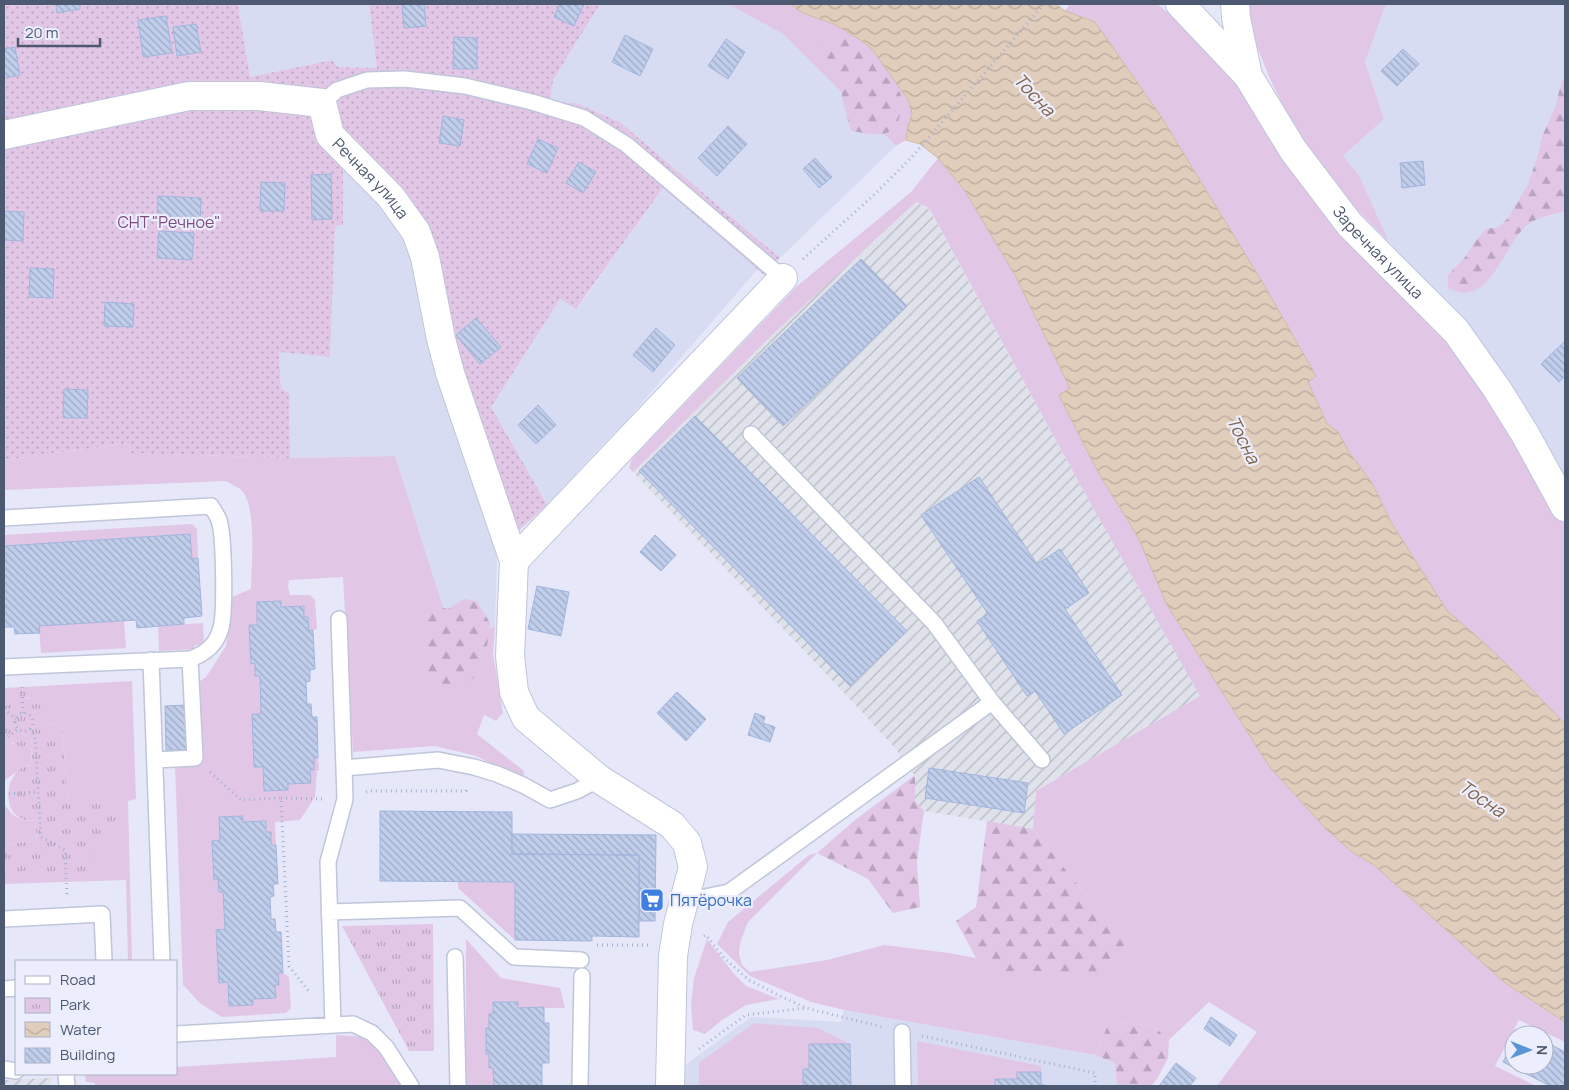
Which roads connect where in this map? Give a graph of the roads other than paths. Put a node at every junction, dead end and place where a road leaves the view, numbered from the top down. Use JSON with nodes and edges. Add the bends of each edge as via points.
{"nodes":[{"id":1,"x":1180,"y":4,"type":"edge"},
{"id":2,"x":1235,"y":4,"type":"edge"},
{"id":3,"x":1248,"y":76,"type":"junction"},
{"id":4,"x":322,"y":103,"type":"junction"},
{"id":5,"x":4,"y":135,"type":"edge"},
{"id":6,"x":783,"y":278,"type":"joint"},
{"id":7,"x":751,"y":434,"type":"dead end"},
{"id":8,"x":1565,"y":507,"type":"edge"},
{"id":9,"x":4,"y":518,"type":"edge"},
{"id":10,"x":514,"y":561,"type":"junction"},
{"id":11,"x":339,"y":618,"type":"dead end"},
{"id":12,"x":190,"y":659,"type":"junction"},
{"id":13,"x":151,"y":660,"type":"junction"},
{"id":14,"x":4,"y":667,"type":"edge"},
{"id":15,"x":992,"y":702,"type":"junction"},
{"id":16,"x":155,"y":760,"type":"junction"},
{"id":17,"x":1042,"y":760,"type":"dead end"},
{"id":18,"x":344,"y":768,"type":"junction"},
{"id":19,"x":599,"y":779,"type":"junction"},
{"id":20,"x":685,"y":902,"type":"junction"},
{"id":21,"x":330,"y":912,"type":"junction"},
{"id":22,"x":4,"y":919,"type":"edge"},
{"id":23,"x":455,"y":957,"type":"dead end"},
{"id":24,"x":104,"y":960,"type":"edge"},
{"id":25,"x":162,"y":960,"type":"edge"},
{"id":26,"x":581,"y":960,"type":"dead end"},
{"id":27,"x":582,"y":976,"type":"dead end"},
{"id":28,"x":333,"y":1024,"type":"junction"},
{"id":29,"x":902,"y":1032,"type":"road end"},
{"id":30,"x":178,"y":1034,"type":"edge"},
{"id":31,"x":670,"y":1078,"type":"edge"},
{"id":32,"x":411,"y":1086,"type":"edge"},
{"id":33,"x":458,"y":1086,"type":"edge"},
{"id":34,"x":580,"y":1086,"type":"edge"},
{"id":35,"x":903,"y":1086,"type":"edge"}],
"edges":[{"from":1,"to":3,"type":"street","name":"Заречная улица"},
{"from":2,"to":3,"type":"street"},
{"from":3,"to":8,"type":"street","name":"Заречная улица","via":[[1293,150],[1350,225],[1456,331],[1520,426]]},
{"from":4,"to":5,"type":"street","via":[[259,96],[189,96]]},
{"from":4,"to":6,"type":"lane","via":[[337,90],[366,80],[405,79],[465,86],[584,118],[628,145]]},
{"from":4,"to":10,"type":"street","name":"Речная улица","via":[[330,135],[391,197],[416,232],[425,257],[450,373]]},
{"from":6,"to":10,"type":"street"},
{"from":7,"to":15,"type":"lane","via":[[934,623]]},
{"from":9,"to":12,"type":"lane","via":[[211,506],[219,518],[221,532],[221,630],[212,647]]},
{"from":10,"to":19,"type":"street","via":[[510,656],[514,692],[526,718]]},
{"from":11,"to":18,"type":"lane"},
{"from":12,"to":13,"type":"lane"},
{"from":12,"to":16,"type":"lane","via":[[195,758]]},
{"from":13,"to":14,"type":"lane"},
{"from":13,"to":16,"type":"lane"},
{"from":15,"to":17,"type":"lane"},
{"from":15,"to":20,"type":"lane","via":[[729,892]]},
{"from":16,"to":25,"type":"lane"},
{"from":18,"to":19,"type":"lane","via":[[438,760],[497,774],[550,800]]},
{"from":18,"to":21,"type":"lane","via":[[345,799],[328,862]]},
{"from":19,"to":20,"type":"street","via":[[672,825],[686,843],[693,868]]},
{"from":20,"to":31,"type":"street","via":[[674,943]]},
{"from":21,"to":26,"type":"lane","via":[[460,908],[514,958]]},
{"from":21,"to":28,"type":"lane"},
{"from":22,"to":24,"type":"lane","via":[[102,914]]},
{"from":23,"to":33,"type":"lane"},
{"from":27,"to":34,"type":"lane"},
{"from":28,"to":30,"type":"lane"},
{"from":28,"to":32,"type":"lane","via":[[353,1024],[372,1033],[386,1047]]},
{"from":29,"to":35,"type":"lane"}]}
